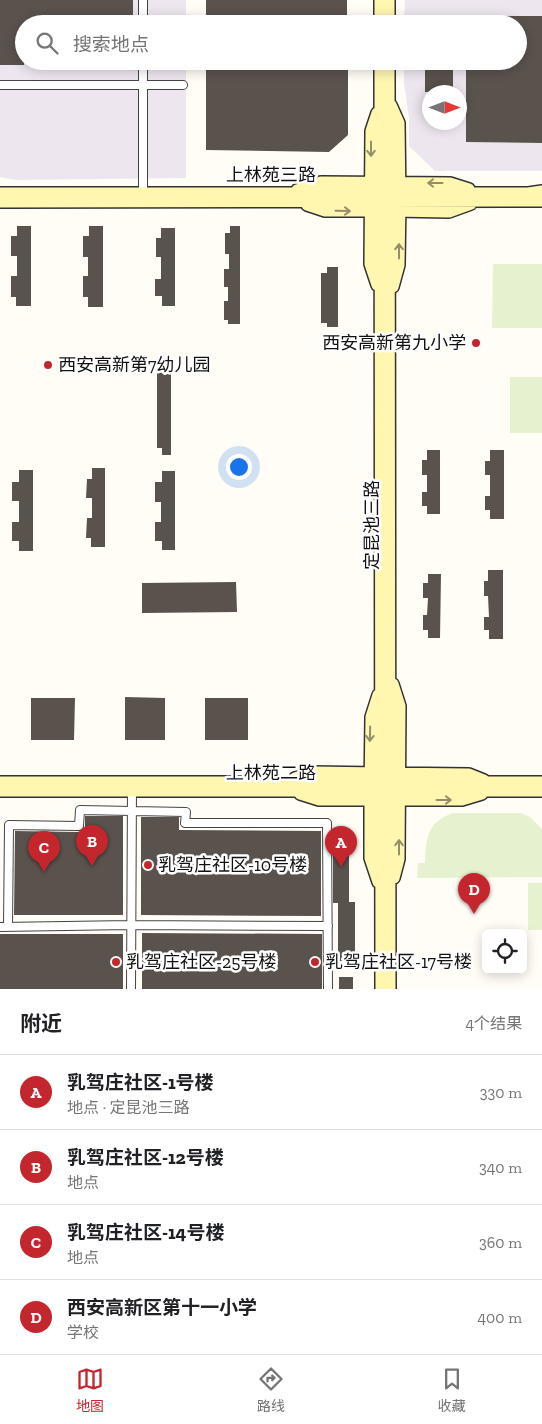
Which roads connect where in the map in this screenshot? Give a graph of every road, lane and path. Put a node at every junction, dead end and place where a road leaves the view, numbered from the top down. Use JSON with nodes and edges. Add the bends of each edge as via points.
{"nodes":[{"id":1,"x":143,"y":0,"type":"edge"},
{"id":2,"x":380,"y":0,"type":"edge"},
{"id":3,"x":389,"y":0,"type":"edge"},
{"id":4,"x":143,"y":15,"type":"edge"},
{"id":5,"x":380,"y":15,"type":"edge"},
{"id":6,"x":389,"y":15,"type":"edge"},
{"id":7,"x":143,"y":70,"type":"edge"},
{"id":8,"x":381,"y":70,"type":"edge"},
{"id":9,"x":388,"y":70,"type":"edge"},
{"id":10,"x":0,"y":85,"type":"edge"},
{"id":11,"x":143,"y":85,"type":"junction"},
{"id":12,"x":183,"y":85,"type":"dead end"},
{"id":13,"x":385,"y":101,"type":"junction"},
{"id":14,"x":542,"y":191,"type":"edge"},
{"id":15,"x":0,"y":193,"type":"edge"},
{"id":16,"x":143,"y":197,"type":"junction"},
{"id":17,"x":292,"y":197,"type":"junction"},
{"id":18,"x":385,"y":197,"type":"junction"},
{"id":19,"x":480,"y":197,"type":"junction"},
{"id":20,"x":542,"y":201,"type":"edge"},
{"id":21,"x":0,"y":202,"type":"edge"},
{"id":22,"x":385,"y":296,"type":"junction"},
{"id":23,"x":0,"y":782,"type":"edge"},
{"id":24,"x":542,"y":782,"type":"edge"},
{"id":25,"x":132,"y":786,"type":"junction"},
{"id":26,"x":385,"y":786,"type":"junction"},
{"id":27,"x":489,"y":786,"type":"junction"},
{"id":28,"x":0,"y":791,"type":"edge"},
{"id":29,"x":542,"y":791,"type":"edge"},
{"id":30,"x":132,"y":812,"type":"junction"},
{"id":31,"x":385,"y":893,"type":"junction"},
{"id":32,"x":130,"y":925,"type":"junction"},
{"id":33,"x":328,"y":926,"type":"junction"},
{"id":34,"x":4,"y":927,"type":"edge"},
{"id":35,"x":131,"y":989,"type":"edge"},
{"id":36,"x":328,"y":989,"type":"edge"},
{"id":37,"x":381,"y":989,"type":"edge"},
{"id":38,"x":390,"y":989,"type":"edge"}],
"edges":[{"from":1,"to":4,"type":"street"},
{"from":2,"to":5,"type":"street"},
{"from":3,"to":6,"type":"street"},
{"from":7,"to":11,"type":"street"},
{"from":8,"to":13,"type":"street","name":"定昆池三路"},
{"from":9,"to":13,"type":"street","name":"定昆池三路"},
{"from":10,"to":11,"type":"street"},
{"from":11,"to":12,"type":"street"},
{"from":11,"to":16,"type":"street"},
{"from":13,"to":18,"type":"street","name":"定昆池三路"},
{"from":13,"to":18,"type":"street","one_way":true,"via":[[371,131]]},
{"from":14,"to":19,"type":"street","name":"上林苑三路"},
{"from":15,"to":16,"type":"street","name":"上林苑三路"},
{"from":16,"to":17,"type":"street","name":"上林苑三路"},
{"from":16,"to":21,"type":"street","name":"上林苑三路"},
{"from":17,"to":18,"type":"street","name":"上林苑三路"},
{"from":17,"to":18,"type":"street","one_way":true,"via":[[325,211]]},
{"from":18,"to":19,"type":"street","name":"上林苑三路"},
{"from":18,"to":19,"type":"street","via":[[449,212]]},
{"from":18,"to":22,"type":"street","name":"定昆池三路"},
{"from":18,"to":22,"type":"street","via":[[370,264]]},
{"from":19,"to":20,"type":"street","name":"上林苑三路"},
{"from":22,"to":26,"type":"street","name":"定昆池三路","via":[[389,673]]},
{"from":22,"to":26,"type":"street","name":"定昆池三路","one_way":true,"via":[[381,686]]},
{"from":23,"to":25,"type":"street","name":"上林苑二路"},
{"from":24,"to":27,"type":"street","name":"上林苑二路"},
{"from":25,"to":26,"type":"street","name":"上林苑二路","via":[[282,782]]},
{"from":25,"to":26,"type":"street","name":"上林苑二路","via":[[292,791]]},
{"from":25,"to":28,"type":"street","name":"上林苑二路"},
{"from":25,"to":30,"type":"street"},
{"from":26,"to":27,"type":"street","name":"上林苑二路"},
{"from":26,"to":27,"type":"street","one_way":true,"via":[[462,800]]},
{"from":26,"to":31,"type":"street","name":"定昆池三路"},
{"from":26,"to":31,"type":"street","via":[[370,858]]},
{"from":27,"to":29,"type":"street","name":"上林苑二路"},
{"from":30,"to":32,"type":"street"},
{"from":30,"to":33,"type":"street","via":[[186,812],[186,823],[328,823]]},
{"from":30,"to":34,"type":"street","via":[[80,810],[79,826],[9,825]]},
{"from":31,"to":37,"type":"street","name":"定昆池三路"},
{"from":31,"to":38,"type":"street","name":"定昆池三路"},
{"from":32,"to":33,"type":"street"},
{"from":32,"to":34,"type":"street"},
{"from":32,"to":35,"type":"street"},
{"from":33,"to":36,"type":"street"}]}
